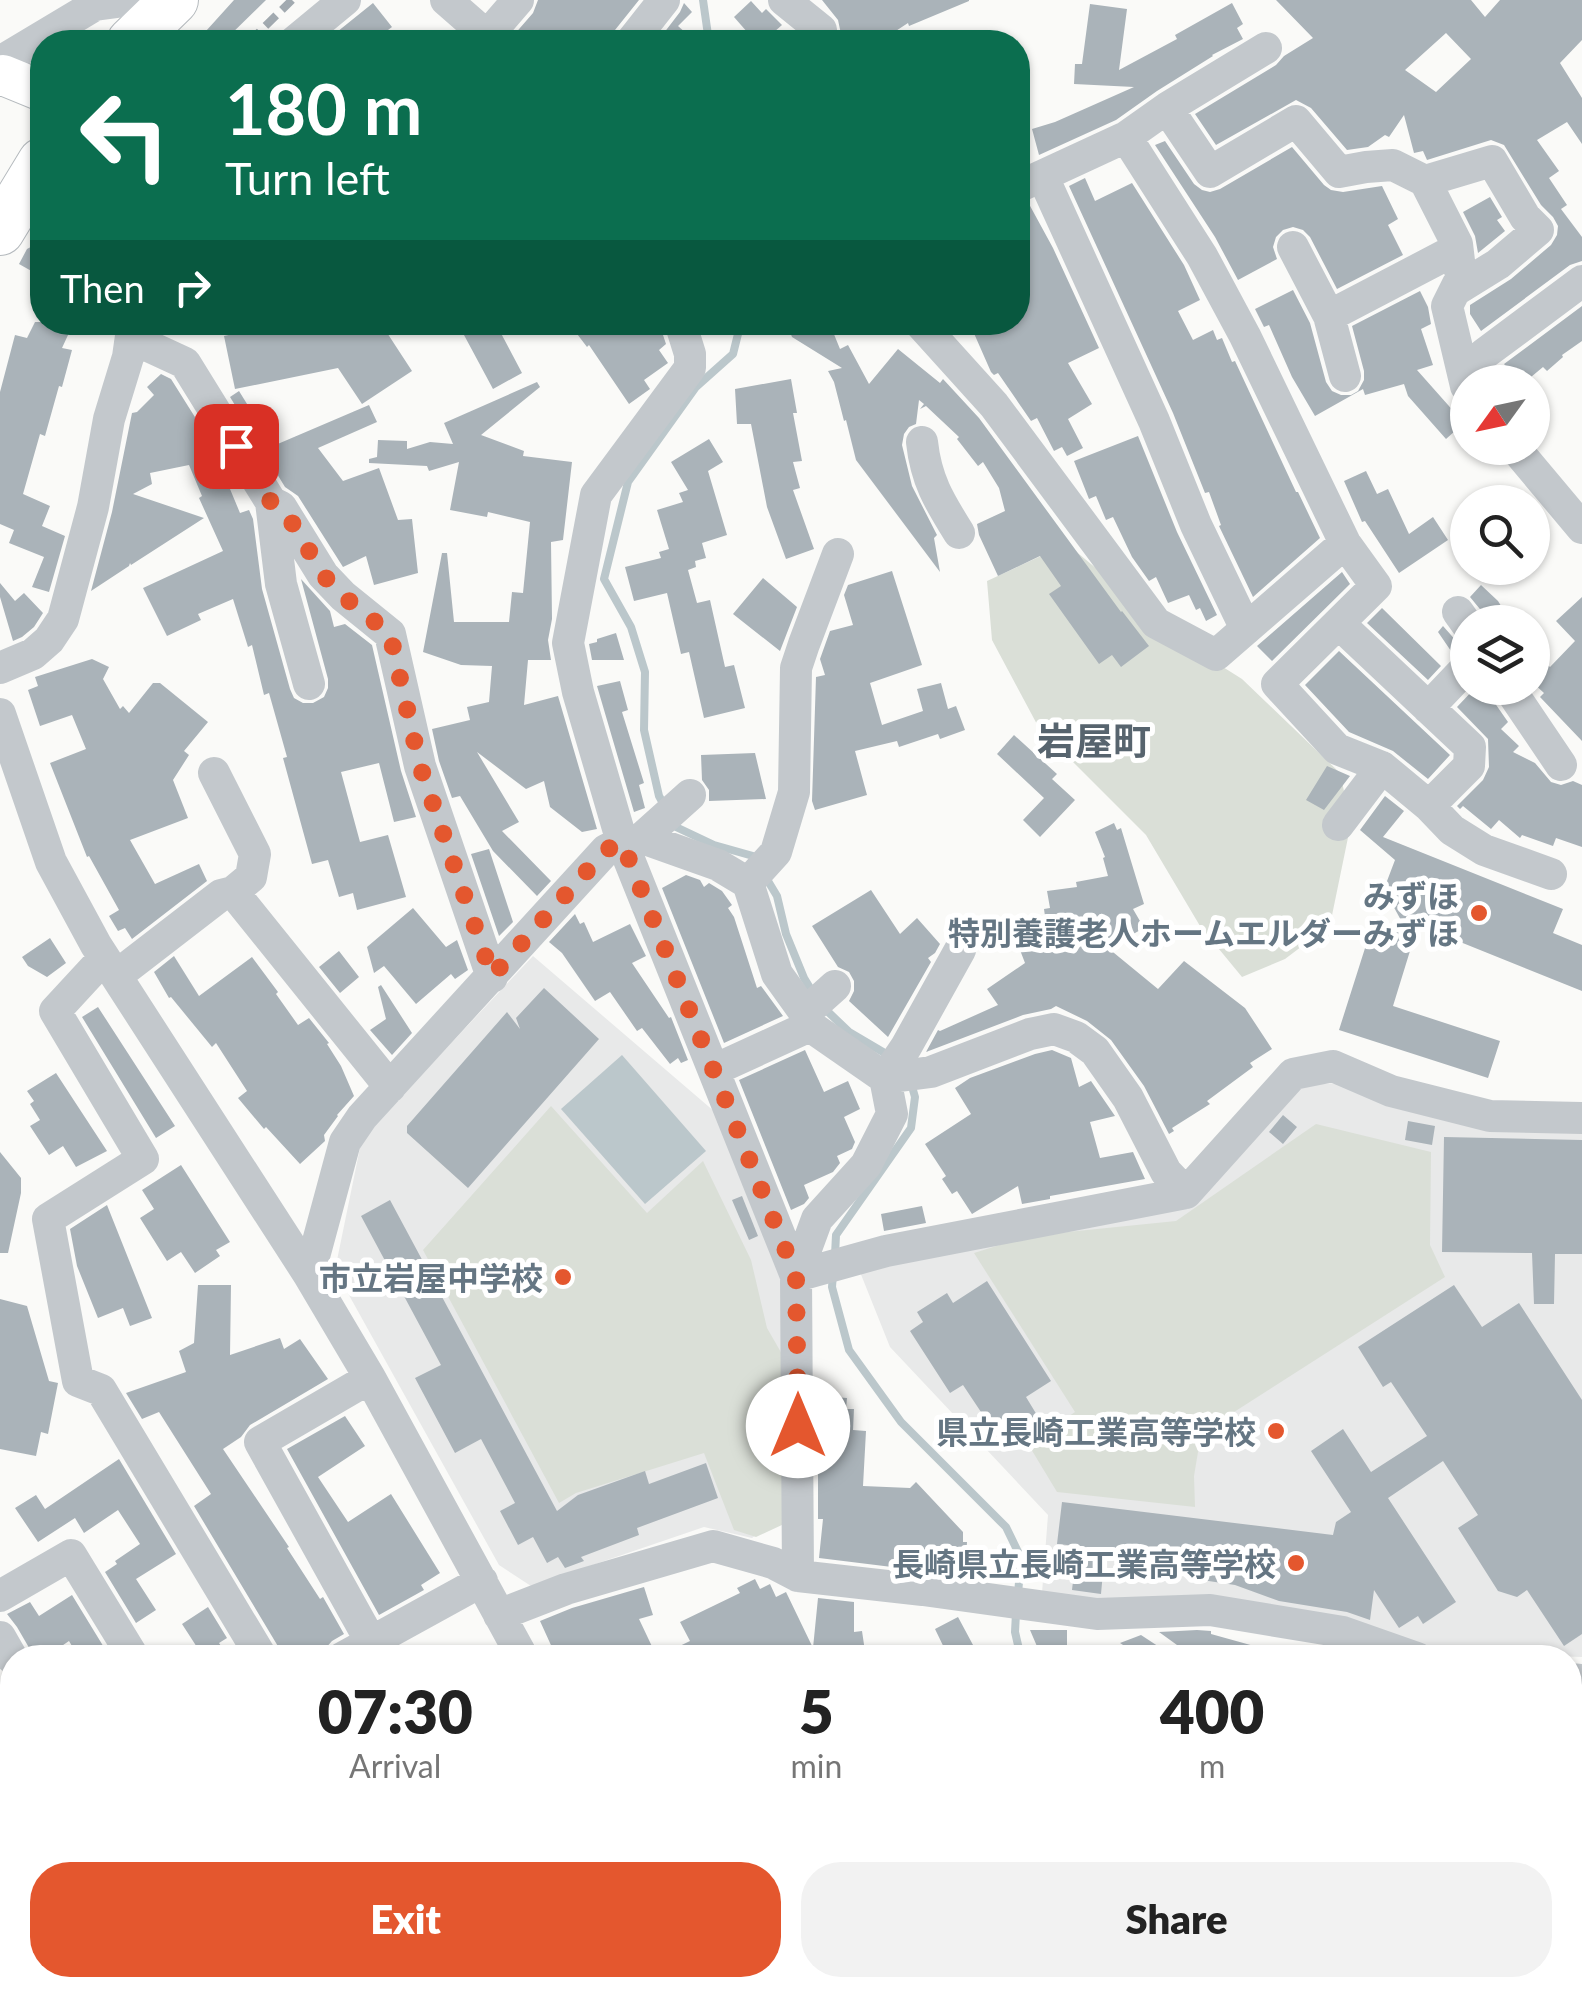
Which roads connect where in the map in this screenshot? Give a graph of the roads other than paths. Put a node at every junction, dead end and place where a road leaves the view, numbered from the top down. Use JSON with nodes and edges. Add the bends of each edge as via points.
{"nodes":[{"id":1,"x":132,"y":0,"type":"edge"},
{"id":2,"x":174,"y":0,"type":"edge"},
{"id":3,"x":344,"y":0,"type":"edge"},
{"id":4,"x":446,"y":0,"type":"edge"},
{"id":5,"x":518,"y":0,"type":"edge"},
{"id":6,"x":664,"y":0,"type":"edge"},
{"id":7,"x":784,"y":0,"type":"edge"},
{"id":8,"x":54,"y":30,"type":"edge"},
{"id":9,"x":143,"y":30,"type":"edge"},
{"id":10,"x":308,"y":30,"type":"edge"},
{"id":11,"x":480,"y":30,"type":"edge"},
{"id":12,"x":496,"y":30,"type":"edge"},
{"id":13,"x":641,"y":30,"type":"edge"},
{"id":14,"x":821,"y":30,"type":"edge"},
{"id":15,"x":30,"y":44,"type":"edge"},
{"id":16,"x":1266,"y":48,"type":"dead end"},
{"id":17,"x":0,"y":62,"type":"edge"},
{"id":18,"x":0,"y":76,"type":"edge"},
{"id":19,"x":30,"y":87,"type":"edge"},
{"id":20,"x":1167,"y":108,"type":"junction"},
{"id":21,"x":1126,"y":136,"type":"junction"},
{"id":22,"x":1426,"y":180,"type":"junction"},
{"id":23,"x":30,"y":182,"type":"edge"},
{"id":24,"x":1030,"y":182,"type":"edge"},
{"id":25,"x":30,"y":185,"type":"edge"},
{"id":26,"x":0,"y":231,"type":"edge"},
{"id":27,"x":0,"y":244,"type":"edge"},
{"id":28,"x":1293,"y":246,"type":"dead end"},
{"id":29,"x":1457,"y":248,"type":"junction"},
{"id":30,"x":1582,"y":280,"type":"edge"},
{"id":31,"x":1456,"y":290,"type":"junction"},
{"id":32,"x":1329,"y":316,"type":"junction"},
{"id":33,"x":131,"y":335,"type":"edge"},
{"id":34,"x":140,"y":335,"type":"edge"},
{"id":35,"x":684,"y":335,"type":"edge"},
{"id":36,"x":930,"y":335,"type":"edge"},
{"id":37,"x":1462,"y":365,"type":"edge"},
{"id":38,"x":1475,"y":365,"type":"edge"},
{"id":39,"x":1345,"y":376,"type":"dead end"},
{"id":40,"x":922,"y":442,"type":"dead end"},
{"id":41,"x":1528,"y":465,"type":"edge"},
{"id":42,"x":271,"y":502,"type":"junction"},
{"id":43,"x":1582,"y":528,"type":"edge"},
{"id":44,"x":958,"y":533,"type":"dead end"},
{"id":45,"x":1345,"y":542,"type":"junction"},
{"id":46,"x":838,"y":554,"type":"dead end"},
{"id":47,"x":1246,"y":629,"type":"junction"},
{"id":48,"x":1350,"y":635,"type":"dead end"},
{"id":49,"x":0,"y":668,"type":"edge"},
{"id":50,"x":308,"y":684,"type":"dead end"},
{"id":51,"x":1450,"y":685,"type":"edge"},
{"id":52,"x":1520,"y":705,"type":"edge"},
{"id":53,"x":1428,"y":708,"type":"junction"},
{"id":54,"x":0,"y":714,"type":"edge"},
{"id":55,"x":1561,"y":765,"type":"dead end"},
{"id":56,"x":1382,"y":767,"type":"junction"},
{"id":57,"x":214,"y":773,"type":"dead end"},
{"id":58,"x":690,"y":794,"type":"dead end"},
{"id":59,"x":1429,"y":806,"type":"junction"},
{"id":60,"x":1338,"y":825,"type":"dead end"},
{"id":61,"x":632,"y":840,"type":"junction"},
{"id":62,"x":1551,"y":874,"type":"dead end"},
{"id":63,"x":748,"y":884,"type":"junction"},
{"id":64,"x":233,"y":892,"type":"junction"},
{"id":65,"x":960,"y":950,"type":"dead end"},
{"id":66,"x":110,"y":967,"type":"junction"},
{"id":67,"x":492,"y":976,"type":"junction"},
{"id":68,"x":836,"y":986,"type":"dead end"},
{"id":69,"x":808,"y":1020,"type":"junction"},
{"id":70,"x":714,"y":1070,"type":"junction"},
{"id":71,"x":885,"y":1078,"type":"junction"},
{"id":72,"x":390,"y":1087,"type":"junction"},
{"id":73,"x":1582,"y":1118,"type":"edge"},
{"id":74,"x":1186,"y":1193,"type":"junction"},
{"id":75,"x":821,"y":1269,"type":"junction"},
{"id":76,"x":309,"y":1274,"type":"junction"},
{"id":77,"x":370,"y":1378,"type":"junction"},
{"id":78,"x":798,"y":1576,"type":"junction"},
{"id":79,"x":482,"y":1581,"type":"junction"},
{"id":80,"x":0,"y":1596,"type":"edge"},
{"id":81,"x":499,"y":1615,"type":"junction"},
{"id":82,"x":126,"y":1645,"type":"edge"},
{"id":83,"x":254,"y":1645,"type":"edge"},
{"id":84,"x":354,"y":1645,"type":"edge"},
{"id":85,"x":363,"y":1645,"type":"edge"},
{"id":86,"x":516,"y":1645,"type":"edge"},
{"id":87,"x":1380,"y":1645,"type":"edge"}],
"edges":[{"from":1,"to":8,"type":"street","via":[[96,5]]},
{"from":2,"to":9,"type":"highway"},
{"from":3,"to":10,"type":"street"},
{"from":4,"to":11,"type":"street"},
{"from":5,"to":12,"type":"street"},
{"from":6,"to":13,"type":"street"},
{"from":7,"to":14,"type":"street"},
{"from":15,"to":17,"type":"street"},
{"from":16,"to":20,"type":"street"},
{"from":18,"to":19,"type":"main road"},
{"from":20,"to":21,"type":"street"},
{"from":20,"to":22,"type":"street","via":[[1210,172],[1296,122],[1338,172],[1393,165]]},
{"from":21,"to":24,"type":"street"},
{"from":21,"to":45,"type":"street","via":[[1228,304]]},
{"from":22,"to":29,"type":"street"},
{"from":22,"to":31,"type":"street","via":[[1492,161],[1538,230]]},
{"from":23,"to":26,"type":"highway"},
{"from":24,"to":47,"type":"street","via":[[1154,421]]},
{"from":25,"to":27,"type":"street"},
{"from":28,"to":32,"type":"street"},
{"from":29,"to":31,"type":"street"},
{"from":29,"to":32,"type":"street"},
{"from":30,"to":38,"type":"street"},
{"from":31,"to":37,"type":"street","via":[[1447,306]]},
{"from":32,"to":39,"type":"street"},
{"from":33,"to":49,"type":"street","via":[[63,619],[33,654]]},
{"from":34,"to":42,"type":"street","via":[[185,364]]},
{"from":35,"to":61,"type":"street","via":[[690,368],[596,495],[568,643],[578,692]]},
{"from":36,"to":47,"type":"street","via":[[994,405],[1156,623],[1216,655]]},
{"from":40,"to":44,"type":"street","via":[[925,468]]},
{"from":41,"to":43,"type":"street"},
{"from":42,"to":50,"type":"street","via":[[281,584]]},
{"from":42,"to":67,"type":"street","via":[[281,507],[323,575],[390,634],[424,780]]},
{"from":45,"to":47,"type":"street"},
{"from":45,"to":56,"type":"street","via":[[1376,586],[1277,684],[1337,749]]},
{"from":46,"to":63,"type":"street","via":[[796,668],[794,792],[776,852]]},
{"from":48,"to":53,"type":"street"},
{"from":51,"to":53,"type":"street"},
{"from":52,"to":55,"type":"street"},
{"from":53,"to":59,"type":"street","via":[[1470,747],[1469,766]]},
{"from":54,"to":66,"type":"street","via":[[51,862]]},
{"from":56,"to":59,"type":"street"},
{"from":56,"to":60,"type":"street"},
{"from":57,"to":64,"type":"street","via":[[255,854],[252,877]]},
{"from":58,"to":61,"type":"street"},
{"from":59,"to":62,"type":"street","via":[[1484,850]]},
{"from":61,"to":63,"type":"street","via":[[718,865]]},
{"from":61,"to":67,"type":"street","via":[[606,850]]},
{"from":61,"to":70,"type":"street"},
{"from":63,"to":69,"type":"street","via":[[777,974]]},
{"from":64,"to":66,"type":"street"},
{"from":64,"to":72,"type":"street"},
{"from":65,"to":71,"type":"street"},
{"from":66,"to":76,"type":"street"},
{"from":66,"to":83,"type":"street","via":[[55,1011],[143,1159],[48,1220],[78,1381],[101,1390]]},
{"from":67,"to":72,"type":"street"},
{"from":68,"to":69,"type":"street"},
{"from":69,"to":70,"type":"street"},
{"from":69,"to":71,"type":"street"},
{"from":70,"to":75,"type":"street"},
{"from":71,"to":74,"type":"street","via":[[932,1072],[1030,1034],[1054,1029],[1076,1037],[1095,1051],[1166,1172]]},
{"from":71,"to":75,"type":"street","via":[[892,1114],[866,1165],[817,1218]]},
{"from":72,"to":76,"type":"street","via":[[345,1142]]},
{"from":73,"to":74,"type":"street","via":[[1490,1116],[1391,1091],[1333,1066],[1293,1074]]},
{"from":74,"to":75,"type":"street"},
{"from":75,"to":78,"type":"street"},
{"from":76,"to":77,"type":"street"},
{"from":77,"to":79,"type":"street"},
{"from":77,"to":84,"type":"street","via":[[260,1442]]},
{"from":78,"to":81,"type":"street","via":[[714,1546]]},
{"from":78,"to":87,"type":"street","via":[[1096,1614],[1210,1610],[1343,1632]]},
{"from":79,"to":81,"type":"street"},
{"from":79,"to":85,"type":"street"},
{"from":80,"to":82,"type":"street","via":[[72,1556]]},
{"from":81,"to":86,"type":"street"}]}
